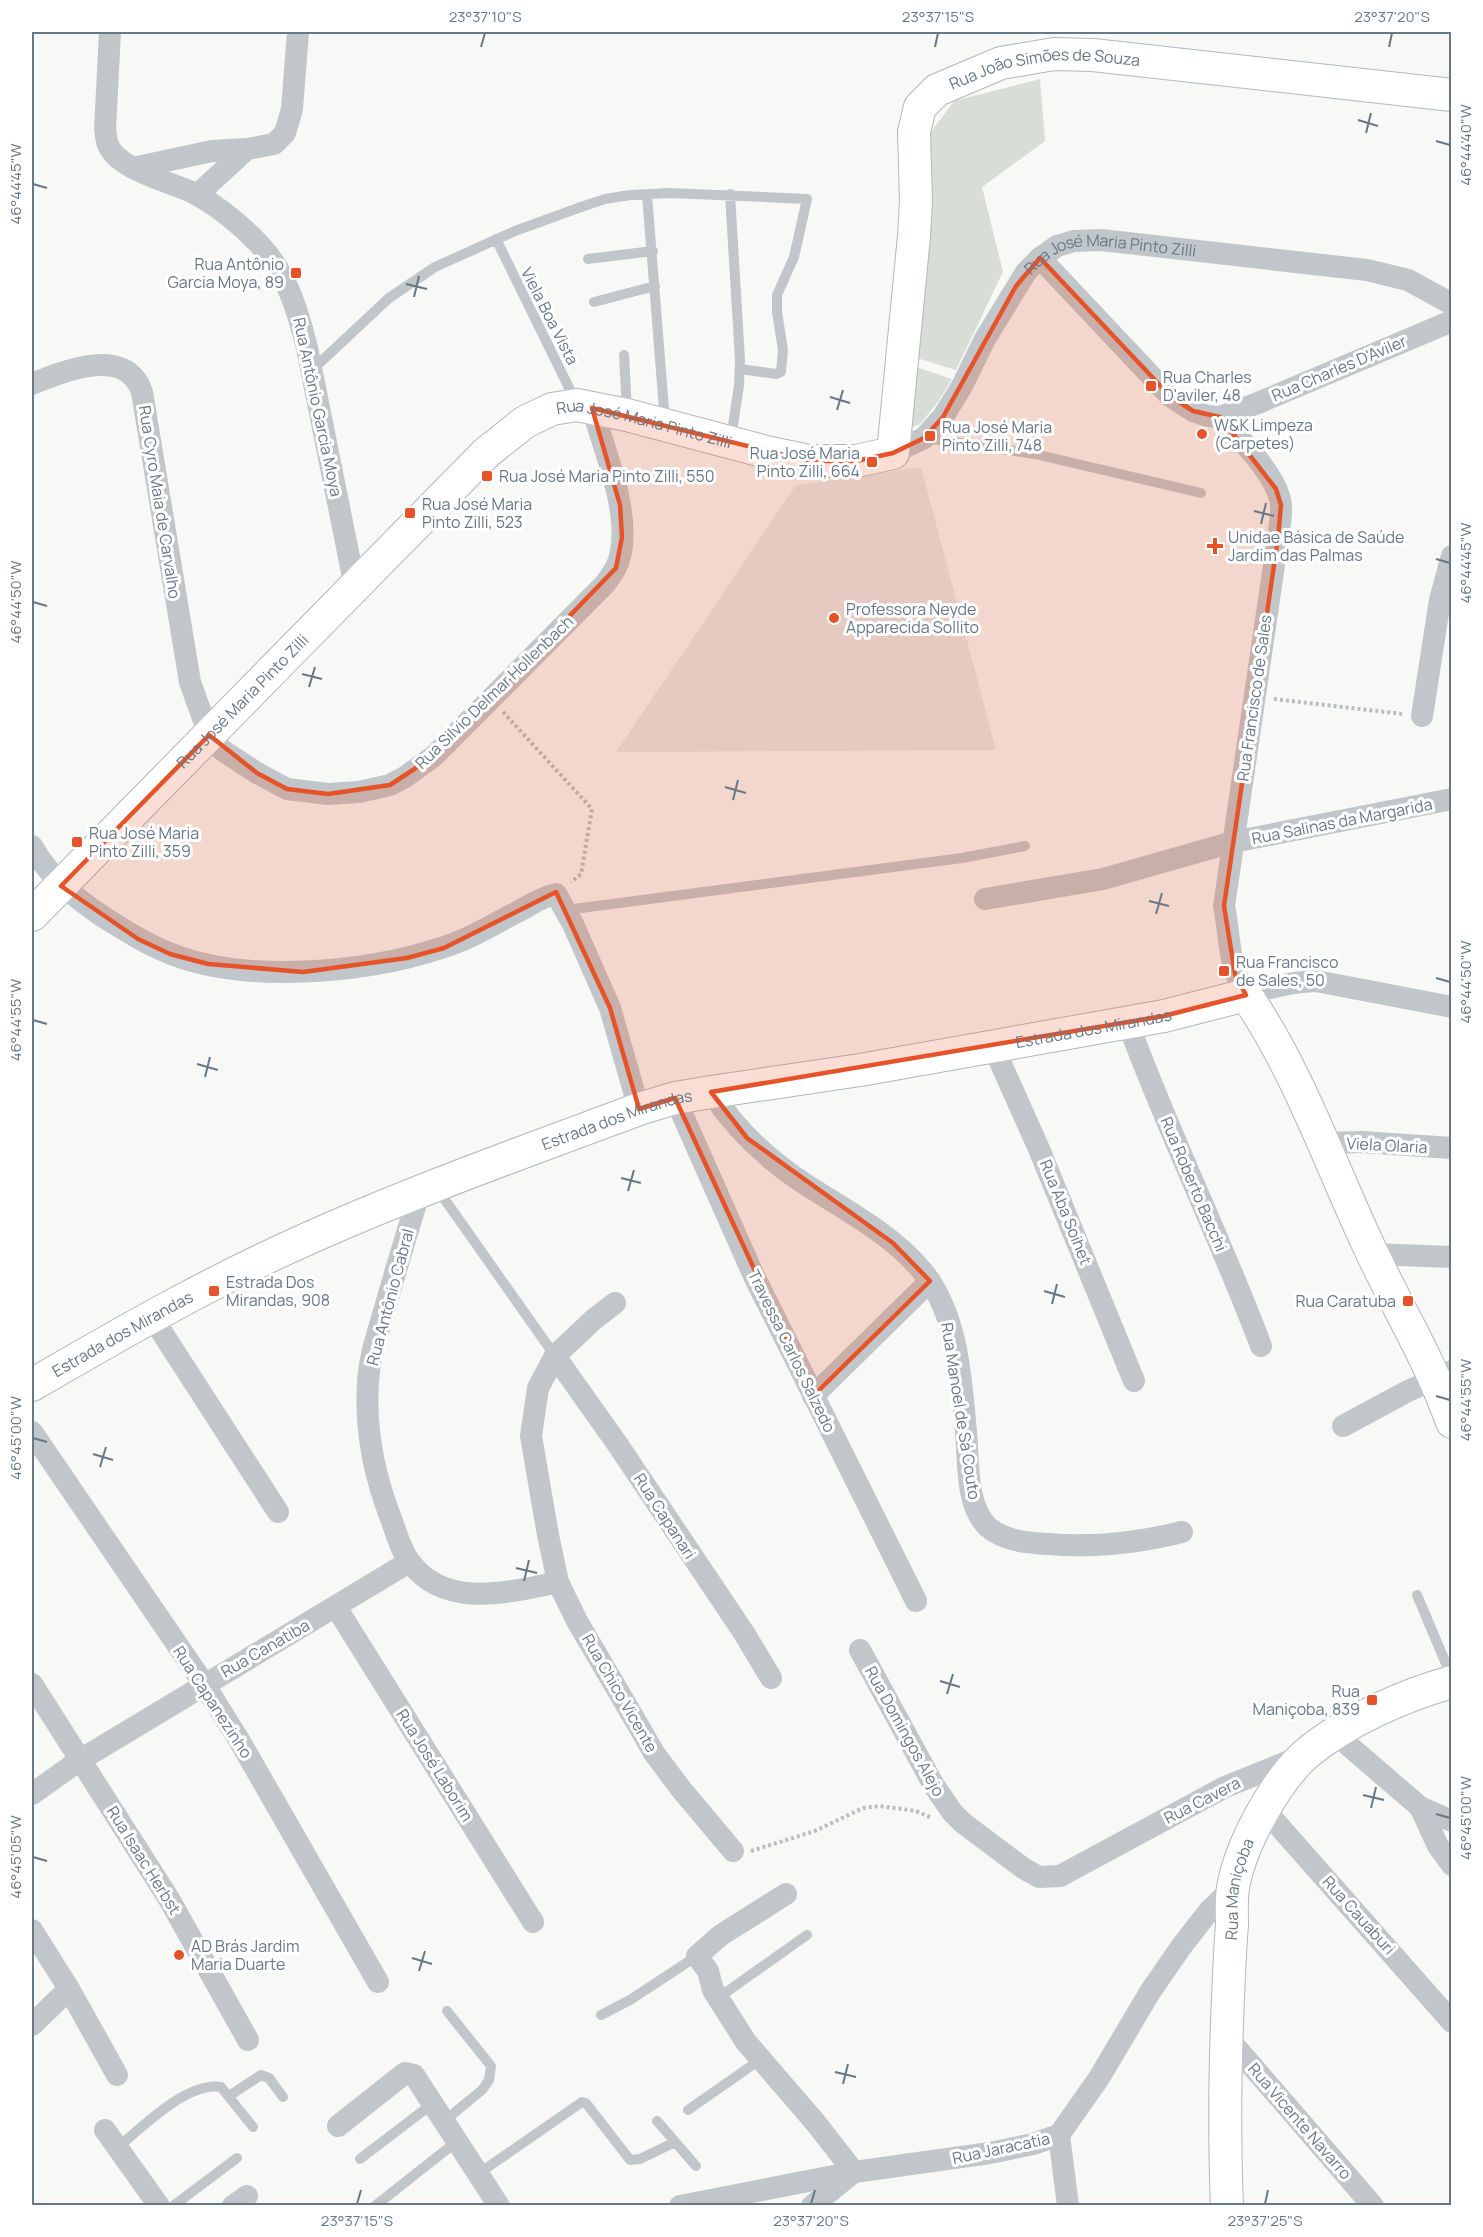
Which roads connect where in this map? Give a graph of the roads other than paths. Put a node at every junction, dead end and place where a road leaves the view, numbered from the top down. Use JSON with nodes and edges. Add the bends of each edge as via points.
{"nodes":[{"id":1,"x":110,"y":32,"type":"edge"},
{"id":2,"x":298,"y":32,"type":"edge"},
{"id":3,"x":1452,"y":95,"type":"edge"},
{"id":4,"x":247,"y":149,"type":"junction"},
{"id":5,"x":133,"y":168,"type":"junction"},
{"id":6,"x":730,"y":194,"type":"junction"},
{"id":7,"x":196,"y":195,"type":"junction"},
{"id":8,"x":647,"y":195,"type":"junction"},
{"id":9,"x":496,"y":239,"type":"junction"},
{"id":10,"x":653,"y":250,"type":"junction"},
{"id":11,"x":1040,"y":258,"type":"junction"},
{"id":12,"x":588,"y":259,"type":"dead end"},
{"id":13,"x":655,"y":286,"type":"junction"},
{"id":14,"x":594,"y":302,"type":"dead end"},
{"id":15,"x":1452,"y":304,"type":"edge"},
{"id":16,"x":1452,"y":321,"type":"edge"},
{"id":17,"x":624,"y":355,"type":"dead end"},
{"id":18,"x":740,"y":369,"type":"junction"},
{"id":19,"x":312,"y":370,"type":"junction"},
{"id":20,"x":32,"y":384,"type":"edge"},
{"id":21,"x":585,"y":406,"type":"junction"},
{"id":22,"x":627,"y":415,"type":"junction"},
{"id":23,"x":1220,"y":417,"type":"junction"},
{"id":24,"x":665,"y":425,"type":"junction"},
{"id":25,"x":924,"y":438,"type":"junction"},
{"id":26,"x":731,"y":442,"type":"junction"},
{"id":27,"x":893,"y":453,"type":"junction"},
{"id":28,"x":1201,"y":493,"type":"dead end"},
{"id":29,"x":1452,"y":556,"type":"edge"},
{"id":30,"x":355,"y":587,"type":"junction"},
{"id":31,"x":1443,"y":631,"type":"edge"},
{"id":32,"x":1422,"y":716,"type":"road end"},
{"id":33,"x":209,"y":735,"type":"junction"},
{"id":34,"x":1452,"y":799,"type":"edge"},
{"id":35,"x":1233,"y":842,"type":"junction"},
{"id":36,"x":32,"y":846,"type":"edge"},
{"id":37,"x":1025,"y":846,"type":"dead end"},
{"id":38,"x":61,"y":886,"type":"junction"},
{"id":39,"x":985,"y":899,"type":"dead end"},
{"id":40,"x":561,"y":902,"type":"junction"},
{"id":41,"x":32,"y":915,"type":"edge"},
{"id":42,"x":1246,"y":995,"type":"junction"},
{"id":43,"x":1452,"y":1007,"type":"edge"},
{"id":44,"x":1128,"y":1023,"type":"junction"},
{"id":45,"x":993,"y":1046,"type":"junction"},
{"id":46,"x":711,"y":1092,"type":"junction"},
{"id":47,"x":675,"y":1098,"type":"junction"},
{"id":48,"x":639,"y":1109,"type":"junction"},
{"id":49,"x":1323,"y":1143,"type":"junction"},
{"id":50,"x":1452,"y":1148,"type":"edge"},
{"id":51,"x":428,"y":1188,"type":"junction"},
{"id":52,"x":1372,"y":1254,"type":"junction"},
{"id":53,"x":1452,"y":1257,"type":"edge"},
{"id":54,"x":930,"y":1281,"type":"junction"},
{"id":55,"x":615,"y":1304,"type":"dead end"},
{"id":56,"x":152,"y":1317,"type":"junction"},
{"id":57,"x":1261,"y":1346,"type":"dead end"},
{"id":58,"x":555,"y":1356,"type":"junction"},
{"id":59,"x":1443,"y":1375,"type":"edge"},
{"id":60,"x":1134,"y":1381,"type":"dead end"},
{"id":61,"x":32,"y":1385,"type":"edge"},
{"id":62,"x":813,"y":1396,"type":"junction"},
{"id":63,"x":1452,"y":1422,"type":"edge"},
{"id":64,"x":1343,"y":1426,"type":"dead end"},
{"id":65,"x":32,"y":1432,"type":"edge"},
{"id":66,"x":278,"y":1512,"type":"dead end"},
{"id":67,"x":1182,"y":1532,"type":"dead end"},
{"id":68,"x":409,"y":1562,"type":"junction"},
{"id":69,"x":558,"y":1582,"type":"junction"},
{"id":70,"x":1417,"y":1595,"type":"dead end"},
{"id":71,"x":916,"y":1601,"type":"dead end"},
{"id":72,"x":336,"y":1607,"type":"junction"},
{"id":73,"x":860,"y":1650,"type":"dead end"},
{"id":74,"x":771,"y":1678,"type":"dead end"},
{"id":75,"x":1452,"y":1680,"type":"edge"},
{"id":76,"x":32,"y":1684,"type":"edge"},
{"id":77,"x":204,"y":1684,"type":"junction"},
{"id":78,"x":1334,"y":1733,"type":"junction"},
{"id":79,"x":1305,"y":1755,"type":"junction"},
{"id":80,"x":80,"y":1760,"type":"junction"},
{"id":81,"x":32,"y":1794,"type":"edge"},
{"id":82,"x":1420,"y":1807,"type":"junction"},
{"id":83,"x":1264,"y":1809,"type":"junction"},
{"id":84,"x":1452,"y":1821,"type":"edge"},
{"id":85,"x":733,"y":1851,"type":"road end"},
{"id":86,"x":1103,"y":1853,"type":"joint"},
{"id":87,"x":1452,"y":1865,"type":"edge"},
{"id":88,"x":1233,"y":1888,"type":"junction"},
{"id":89,"x":786,"y":1894,"type":"dead end"},
{"id":90,"x":533,"y":1922,"type":"dead end"},
{"id":91,"x":32,"y":1930,"type":"edge"},
{"id":92,"x":807,"y":1935,"type":"dead end"},
{"id":93,"x":697,"y":1956,"type":"junction"},
{"id":94,"x":378,"y":1982,"type":"dead end"},
{"id":95,"x":69,"y":1989,"type":"junction"},
{"id":96,"x":718,"y":1998,"type":"junction"},
{"id":97,"x":447,"y":2011,"type":"dead end"},
{"id":98,"x":601,"y":2015,"type":"dead end"},
{"id":99,"x":1452,"y":2022,"type":"edge"},
{"id":100,"x":32,"y":2025,"type":"edge"},
{"id":101,"x":1227,"y":2037,"type":"junction"},
{"id":102,"x":248,"y":2040,"type":"dead end"},
{"id":103,"x":761,"y":2059,"type":"junction"},
{"id":104,"x":117,"y":2075,"type":"dead end"},
{"id":105,"x":229,"y":2096,"type":"junction"},
{"id":106,"x":283,"y":2097,"type":"dead end"},
{"id":107,"x":688,"y":2110,"type":"dead end"},
{"id":108,"x":437,"y":2113,"type":"junction"},
{"id":109,"x":657,"y":2121,"type":"dead end"},
{"id":110,"x":338,"y":2126,"type":"dead end"},
{"id":111,"x":253,"y":2127,"type":"dead end"},
{"id":112,"x":1059,"y":2135,"type":"junction"},
{"id":113,"x":111,"y":2139,"type":"joint"},
{"id":114,"x":456,"y":2142,"type":"junction"},
{"id":115,"x":675,"y":2142,"type":"junction"},
{"id":116,"x":237,"y":2158,"type":"dead end"},
{"id":117,"x":360,"y":2159,"type":"dead end"},
{"id":118,"x":696,"y":2166,"type":"dead end"},
{"id":119,"x":854,"y":2172,"type":"junction"},
{"id":120,"x":478,"y":2174,"type":"junction"},
{"id":121,"x":159,"y":2205,"type":"edge"},
{"id":122,"x":173,"y":2205,"type":"edge"},
{"id":123,"x":375,"y":2205,"type":"edge"},
{"id":124,"x":499,"y":2205,"type":"edge"},
{"id":125,"x":680,"y":2205,"type":"edge"},
{"id":126,"x":812,"y":2205,"type":"edge"},
{"id":127,"x":1068,"y":2205,"type":"edge"},
{"id":128,"x":1227,"y":2205,"type":"edge"},
{"id":129,"x":1373,"y":2205,"type":"edge"}],
"edges":[{"from":1,"to":5,"type":"street","name":"Rua Antônio Garcia Moya","via":[[105,129],[117,158]]},
{"from":2,"to":4,"type":"street","via":[[292,109],[285,133],[274,144]]},
{"from":3,"to":27,"type":"street","name":"Rua João Simões de Souza","via":[[1134,59],[1054,54],[1001,63],[937,90],[920,107],[914,132],[914,236]]},
{"from":4,"to":5,"type":"street"},
{"from":4,"to":7,"type":"street"},
{"from":5,"to":7,"type":"street","name":"Rua Antônio Garcia Moya"},
{"from":6,"to":8,"type":"lane"},
{"from":6,"to":18,"type":"lane"},
{"from":6,"to":18,"type":"lane","via":[[807,200],[794,257],[777,295],[783,350],[781,372]]},
{"from":7,"to":19,"type":"street","name":"Rua Antônio Garcia Moya","via":[[230,217],[261,246],[283,277],[298,312]]},
{"from":8,"to":9,"type":"lane","via":[[605,199]]},
{"from":8,"to":10,"type":"lane"},
{"from":9,"to":19,"type":"lane","via":[[408,284]]},
{"from":9,"to":21,"type":"lane","name":"Viela Boa Vista"},
{"from":10,"to":12,"type":"lane"},
{"from":10,"to":13,"type":"lane"},
{"from":11,"to":15,"type":"street","name":"Rua José Maria Pinto Zilli","via":[[1057,246],[1101,240],[1367,270],[1408,279]]},
{"from":11,"to":23,"type":"street","via":[[1170,396],[1193,411]]},
{"from":11,"to":25,"type":"street","name":"Rua José Maria Pinto Zilli","via":[[1016,286],[962,386]]},
{"from":13,"to":14,"type":"lane"},
{"from":13,"to":24,"type":"lane"},
{"from":16,"to":23,"type":"street","name":"Rua Charles D'Aviler"},
{"from":17,"to":22,"type":"lane"},
{"from":18,"to":26,"type":"lane"},
{"from":19,"to":30,"type":"street","name":"Rua Antônio Garcia Moya"},
{"from":20,"to":33,"type":"street","name":"Rua Cyro Maia de Carvalho","via":[[90,366],[122,368],[138,380],[190,682]]},
{"from":21,"to":22,"type":"street","name":"Rua José Maria Pinto Zilli"},
{"from":21,"to":30,"type":"street","name":"Rua José Maria Pinto Zilli","via":[[552,409],[525,422],[486,453]]},
{"from":21,"to":33,"type":"street","name":"Rua Silvio Delmar Hollenbach","via":[[620,505],[619,561],[605,584],[434,756],[390,785],[328,795],[287,789],[222,750]]},
{"from":22,"to":24,"type":"street","name":"Rua José Maria Pinto Zilli"},
{"from":23,"to":35,"type":"street","name":"Rua Francisco de Sales","via":[[1268,476],[1281,505]]},
{"from":24,"to":26,"type":"street","name":"Rua José Maria Pinto Zilli"},
{"from":25,"to":27,"type":"street","name":"Rua José Maria Pinto Zilli"},
{"from":25,"to":28,"type":"lane","via":[[1035,454]]},
{"from":26,"to":27,"type":"street","name":"Rua José Maria Pinto Zilli","via":[[809,461],[856,461]]},
{"from":29,"to":31,"type":"street"},
{"from":30,"to":33,"type":"street","name":"Rua José Maria Pinto Zilli"},
{"from":31,"to":32,"type":"street"},
{"from":33,"to":38,"type":"street","name":"Rua José Maria Pinto Zilli"},
{"from":34,"to":35,"type":"street","name":"Rua Salinas da Margarida"},
{"from":35,"to":39,"type":"street","name":"Rua Salinas da Margarida","via":[[1103,879]]},
{"from":35,"to":42,"type":"street","name":"Rua Francisco de Sales","via":[[1224,906],[1230,956]]},
{"from":36,"to":38,"type":"street"},
{"from":37,"to":40,"type":"lane","via":[[962,858]]},
{"from":38,"to":40,"type":"street","via":[[138,939],[170,954],[208,964],[303,972],[356,967],[444,948],[540,900]]},
{"from":38,"to":41,"type":"street","name":"Rua José Maria Pinto Zilli"},
{"from":40,"to":48,"type":"street","via":[[610,1008]]},
{"from":42,"to":43,"type":"street","via":[[1294,982],[1316,981]]},
{"from":42,"to":44,"type":"street","name":"Estrada dos Mirandas"},
{"from":42,"to":49,"type":"street"},
{"from":44,"to":45,"type":"street","name":"Estrada dos Mirandas"},
{"from":44,"to":57,"type":"street","name":"Rua Roberto Bacchi"},
{"from":45,"to":46,"type":"street","name":"Estrada dos Mirandas"},
{"from":45,"to":60,"type":"street","name":"Rua Aba Soihet","via":[[1040,1149]]},
{"from":46,"to":47,"type":"street","name":"Estrada dos Mirandas"},
{"from":46,"to":54,"type":"street","name":"Rua Manoel de Sá Couto","via":[[747,1138],[805,1184],[893,1243]]},
{"from":47,"to":48,"type":"street","name":"Estrada dos Mirandas"},
{"from":47,"to":62,"type":"street","name":"Travessa Carlos Salzedo","via":[[754,1276]]},
{"from":48,"to":51,"type":"street","name":"Estrada dos Mirandas"},
{"from":49,"to":50,"type":"street","name":"Viela Olaria"},
{"from":49,"to":52,"type":"street"},
{"from":51,"to":56,"type":"street","name":"Estrada dos Mirandas","via":[[295,1244]]},
{"from":51,"to":58,"type":"lane"},
{"from":51,"to":68,"type":"street","name":"Rua Antônio Cabral","via":[[374,1347],[368,1382],[368,1426],[375,1466]]},
{"from":52,"to":53,"type":"street"},
{"from":52,"to":59,"type":"street"},
{"from":54,"to":62,"type":"street"},
{"from":54,"to":67,"type":"street","name":"Rua Manoel de Sá Couto","via":[[952,1332],[972,1494],[987,1526],[1012,1539],[1063,1545],[1126,1544]]},
{"from":55,"to":58,"type":"street","name":"Rua Chico Vicente"},
{"from":56,"to":61,"type":"street","name":"Estrada dos Mirandas"},
{"from":56,"to":66,"type":"street"},
{"from":58,"to":69,"type":"street","name":"Rua Chico Vicente","via":[[538,1388],[531,1436]]},
{"from":58,"to":74,"type":"street","name":"Rua Capanari"},
{"from":59,"to":63,"type":"street"},
{"from":59,"to":64,"type":"street"},
{"from":62,"to":71,"type":"street","name":"Travessa Carlos Salzedo"},
{"from":65,"to":77,"type":"street","name":"Rua Capanezinho"},
{"from":68,"to":69,"type":"street","name":"Rua Antônio Cabral","via":[[424,1577],[460,1593],[488,1595]]},
{"from":68,"to":72,"type":"street","name":"Rua Canatiba"},
{"from":69,"to":85,"type":"street","name":"Rua Chico Vicente","via":[[654,1753]]},
{"from":70,"to":75,"type":"lane"},
{"from":72,"to":77,"type":"street","name":"Rua Canatiba"},
{"from":72,"to":90,"type":"street","name":"Rua José Laborim"},
{"from":73,"to":86,"type":"street","name":"Rua Domingos Alejo","via":[[943,1800],[963,1823],[1040,1877],[1060,1876]]},
{"from":75,"to":78,"type":"street","name":"Rua Maniçoba"},
{"from":76,"to":80,"type":"street","name":"Rua Isaac Herbst"},
{"from":77,"to":80,"type":"street","name":"Rua Canatiba"},
{"from":77,"to":94,"type":"street","name":"Rua Capanezinho"},
{"from":78,"to":79,"type":"street","name":"Rua Maniçoba"},
{"from":78,"to":82,"type":"street"},
{"from":79,"to":83,"type":"street","name":"Rua Maniçoba"},
{"from":79,"to":86,"type":"street","name":"Rua Cavera","via":[[1225,1787]]},
{"from":80,"to":81,"type":"street","name":"Rua Canatiba"},
{"from":80,"to":102,"type":"street","name":"Rua Isaac Herbst","via":[[170,1899]]},
{"from":82,"to":84,"type":"street"},
{"from":82,"to":87,"type":"street","via":[[1438,1846]]},
{"from":83,"to":88,"type":"street","name":"Rua Maniçoba"},
{"from":83,"to":99,"type":"street","name":"Rua Cauaburi"},
{"from":88,"to":101,"type":"street","name":"Rua Maniçoba"},
{"from":88,"to":112,"type":"street","name":"Rua Jaracatia","via":[[1181,1947]]},
{"from":89,"to":93,"type":"street","via":[[721,1935]]},
{"from":91,"to":95,"type":"street"},
{"from":92,"to":96,"type":"lane"},
{"from":93,"to":96,"type":"street","via":[[708,1971]]},
{"from":93,"to":98,"type":"lane"},
{"from":95,"to":100,"type":"street"},
{"from":95,"to":104,"type":"street"},
{"from":96,"to":103,"type":"street"},
{"from":97,"to":108,"type":"lane","via":[[491,2066],[489,2080],[482,2090]]},
{"from":101,"to":128,"type":"street","name":"Rua Maniçoba"},
{"from":101,"to":129,"type":"street","name":"Rua Vicente Navarro"},
{"from":103,"to":107,"type":"lane"},
{"from":103,"to":119,"type":"street"},
{"from":105,"to":106,"type":"lane","via":[[261,2075],[269,2078]]},
{"from":105,"to":111,"type":"lane"},
{"from":105,"to":113,"type":"lane","via":[[221,2087],[212,2085],[179,2098]]},
{"from":108,"to":110,"type":"street","via":[[414,2075],[405,2073]]},
{"from":108,"to":114,"type":"street"},
{"from":108,"to":117,"type":"lane"},
{"from":109,"to":115,"type":"lane"},
{"from":112,"to":119,"type":"street","name":"Rua Jaracatia","via":[[990,2153]]},
{"from":112,"to":127,"type":"street"},
{"from":113,"to":121,"type":"street"},
{"from":114,"to":120,"type":"street"},
{"from":114,"to":123,"type":"lane"},
{"from":115,"to":118,"type":"lane"},
{"from":115,"to":120,"type":"lane","via":[[630,2160],[582,2102]]},
{"from":116,"to":122,"type":"lane"},
{"from":119,"to":125,"type":"street","name":"Rua Jaracatia"},
{"from":119,"to":126,"type":"street"},
{"from":120,"to":124,"type":"street"}]}
